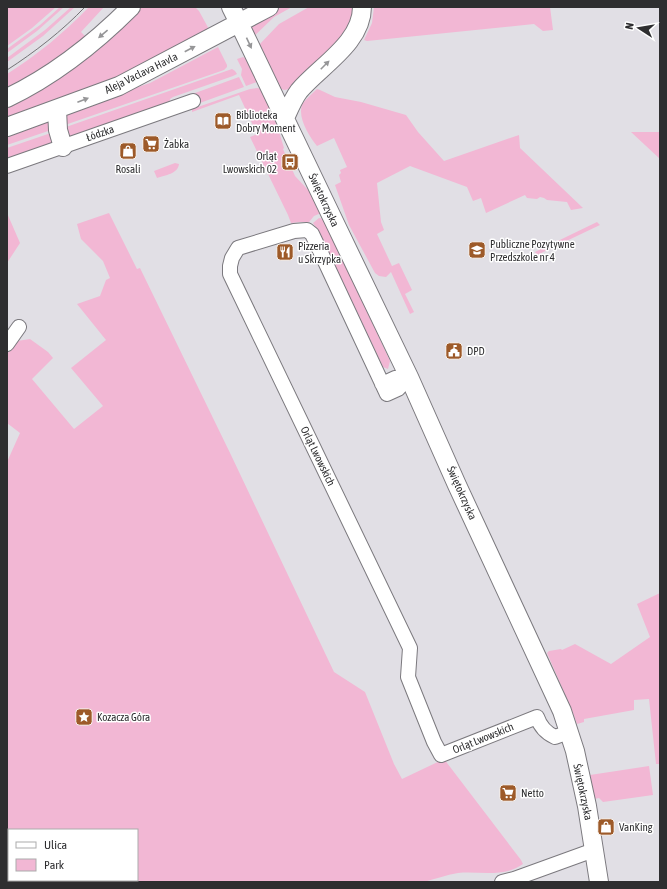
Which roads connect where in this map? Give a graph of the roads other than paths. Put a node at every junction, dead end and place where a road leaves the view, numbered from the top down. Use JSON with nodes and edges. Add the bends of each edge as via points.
{"nodes":[{"id":1,"x":131,"y":7,"type":"edge"},
{"id":2,"x":231,"y":7,"type":"edge"},
{"id":3,"x":269,"y":7,"type":"edge"},
{"id":4,"x":362,"y":7,"type":"edge"},
{"id":5,"x":240,"y":22,"type":"junction"},
{"id":6,"x":298,"y":92,"type":"junction"},
{"id":7,"x":275,"y":96,"type":"junction"},
{"id":8,"x":7,"y":98,"type":"edge"},
{"id":9,"x":193,"y":101,"type":"dead end"},
{"id":10,"x":58,"y":110,"type":"junction"},
{"id":11,"x":285,"y":118,"type":"junction"},
{"id":12,"x":7,"y":128,"type":"edge"},
{"id":13,"x":63,"y":146,"type":"junction"},
{"id":14,"x":7,"y":166,"type":"edge"},
{"id":15,"x":19,"y":327,"type":"dead end"},
{"id":16,"x":7,"y":344,"type":"edge"},
{"id":17,"x":410,"y":377,"type":"junction"},
{"id":18,"x":569,"y":732,"type":"junction"},
{"id":19,"x":594,"y":850,"type":"junction"},
{"id":20,"x":502,"y":882,"type":"edge"},
{"id":21,"x":599,"y":882,"type":"edge"}],
"edges":[{"from":1,"to":8,"type":"main road","one_way":true,"via":[[108,30],[62,66]]},
{"from":2,"to":5,"type":"main road","name":"Świętokrzyska"},
{"from":3,"to":5,"type":"main road","name":"Aleja Vaclava Havla"},
{"from":6,"to":4,"type":"main road","one_way":true,"via":[[350,39],[358,25]]},
{"from":5,"to":7,"type":"main road","name":"Świętokrzyska","one_way":true},
{"from":10,"to":5,"type":"main road","name":"Aleja Vaclava Havla","one_way":true,"via":[[119,86]]},
{"from":6,"to":7,"type":"main road"},
{"from":6,"to":11,"type":"main road"},
{"from":7,"to":11,"type":"main road","name":"Świętokrzyska"},
{"from":9,"to":13,"type":"street","name":"Łódzka"},
{"from":10,"to":12,"type":"main road","name":"Aleja Vaclava Havla"},
{"from":10,"to":13,"type":"main road","via":[[58,130]]},
{"from":11,"to":17,"type":"main road","name":"Świętokrzyska"},
{"from":13,"to":14,"type":"street","name":"Łódzka"},
{"from":15,"to":16,"type":"street"},
{"from":17,"to":18,"type":"main road","name":"Świętokrzyska","via":[[457,485],[559,704]]},
{"from":17,"to":18,"type":"street","name":"Orląt Lwowskich","via":[[398,389],[384,389],[312,234],[307,230],[301,229],[238,248],[232,258],[230,274],[410,648],[408,677],[441,755],[537,717],[539,723],[555,737]]},
{"from":18,"to":19,"type":"main road","name":"Świętokrzyska","via":[[587,806]]},
{"from":19,"to":20,"type":"street","via":[[514,880]]},
{"from":19,"to":21,"type":"main road","name":"Świętokrzyska"}]}
